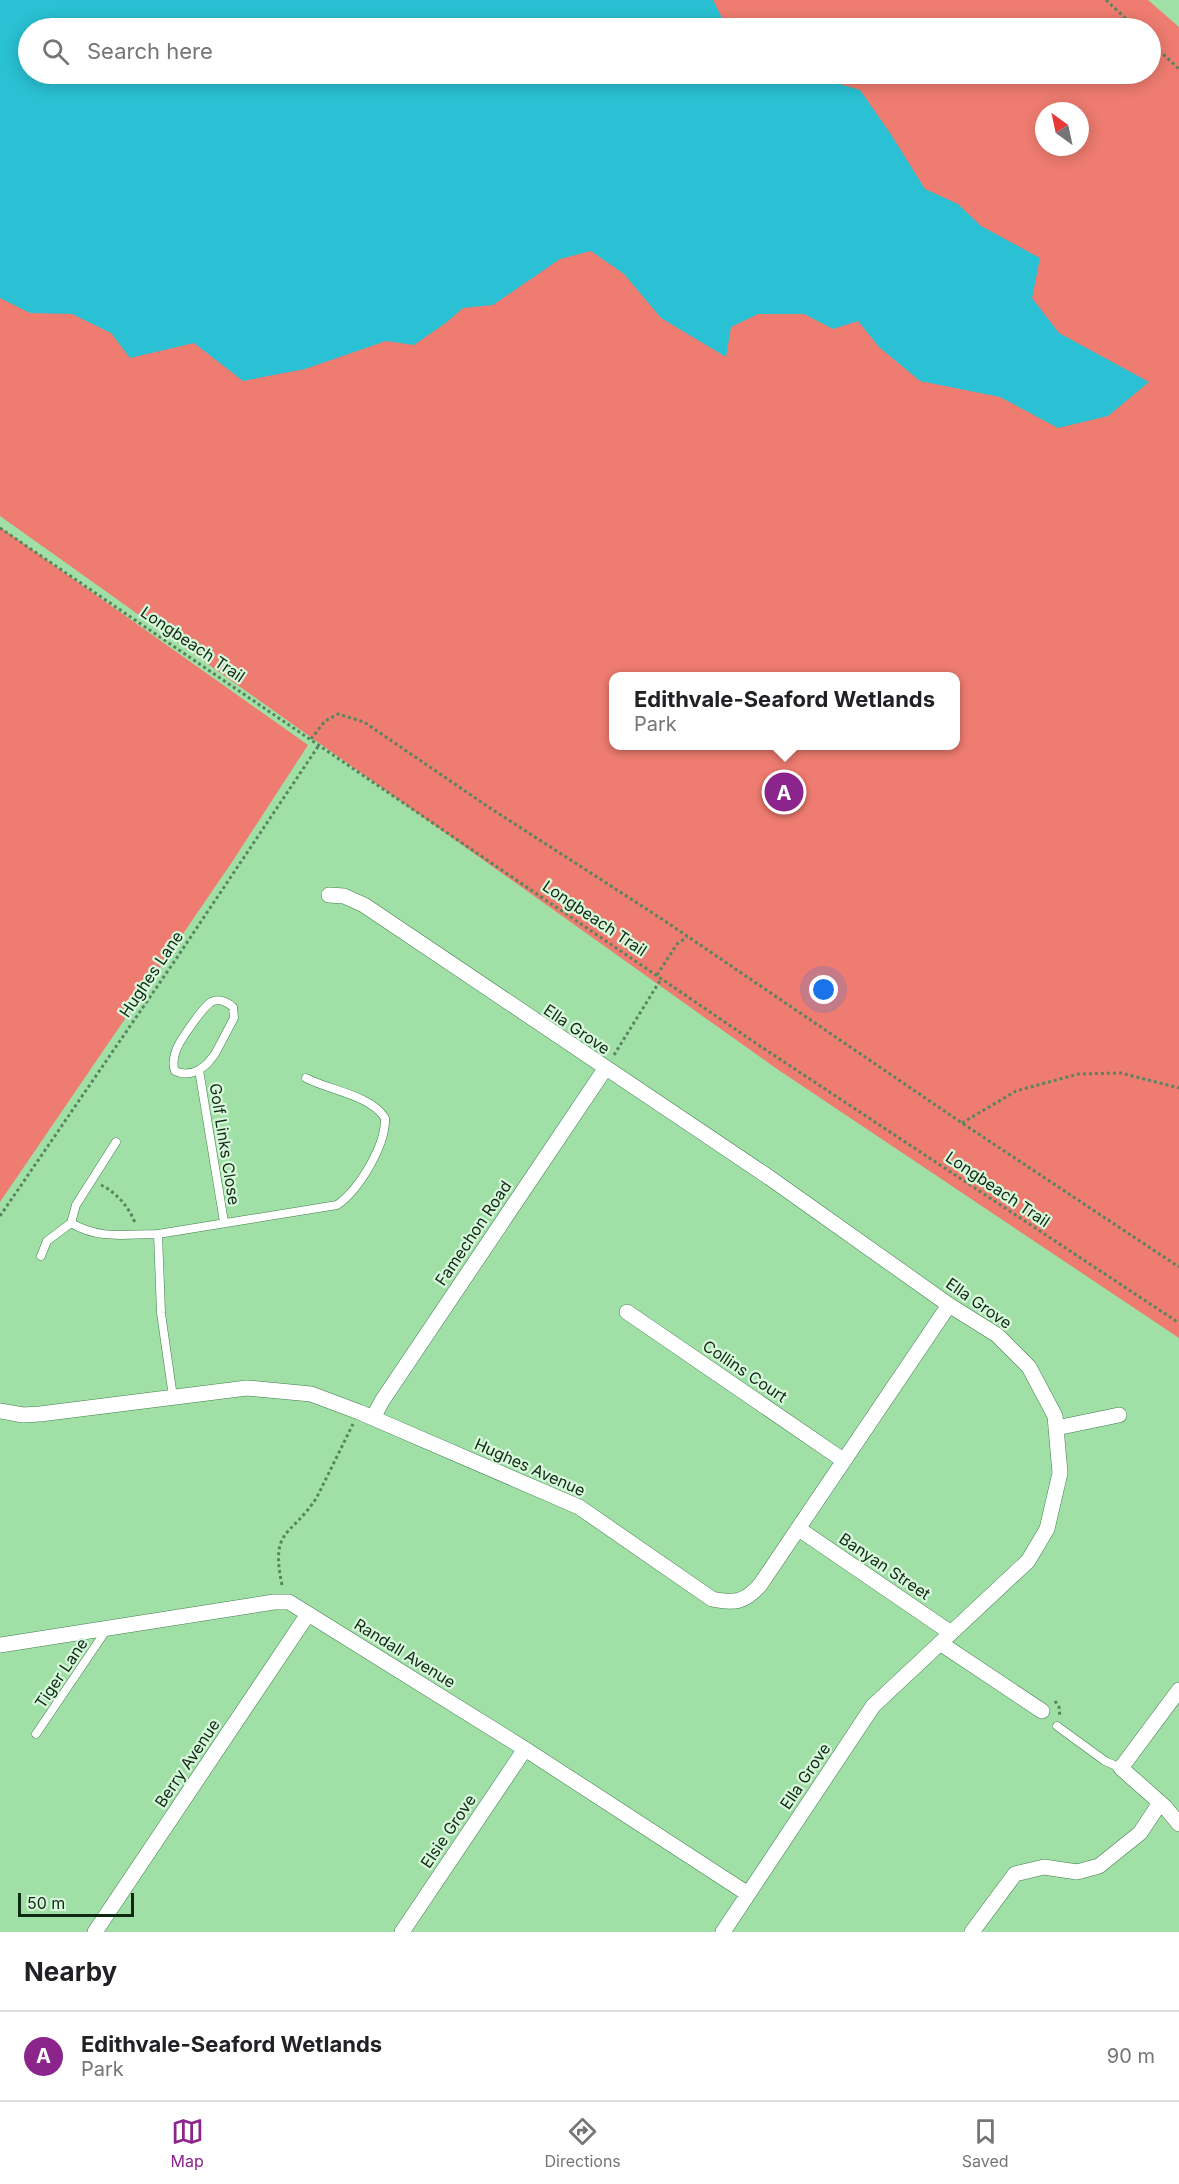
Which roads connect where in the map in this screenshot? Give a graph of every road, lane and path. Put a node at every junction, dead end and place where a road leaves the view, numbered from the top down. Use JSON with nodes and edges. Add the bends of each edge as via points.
{"nodes":[{"id":1,"x":1106,"y":0,"type":"edge"},
{"id":2,"x":1125,"y":18,"type":"edge"},
{"id":3,"x":1161,"y":52,"type":"edge"},
{"id":4,"x":1179,"y":69,"type":"edge"},
{"id":5,"x":0,"y":528,"type":"edge"},
{"id":6,"x":311,"y":739,"type":"junction"},
{"id":7,"x":319,"y":745,"type":"junction"},
{"id":8,"x":328,"y":895,"type":"dead end"},
{"id":9,"x":687,"y":937,"type":"junction"},
{"id":10,"x":657,"y":975,"type":"junction"},
{"id":11,"x":662,"y":978,"type":"junction"},
{"id":12,"x":605,"y":1069,"type":"junction"},
{"id":13,"x":199,"y":1070,"type":"junction"},
{"id":14,"x":306,"y":1077,"type":"dead end"},
{"id":15,"x":1179,"y":1088,"type":"edge"},
{"id":16,"x":962,"y":1123,"type":"junction"},
{"id":17,"x":116,"y":1142,"type":"dead end"},
{"id":18,"x":91,"y":1180,"type":"junction"},
{"id":19,"x":0,"y":1216,"type":"edge"},
{"id":20,"x":224,"y":1222,"type":"junction"},
{"id":21,"x":70,"y":1223,"type":"junction"},
{"id":22,"x":136,"y":1234,"type":"junction"},
{"id":23,"x":158,"y":1234,"type":"junction"},
{"id":24,"x":41,"y":1257,"type":"dead end"},
{"id":25,"x":1179,"y":1267,"type":"edge"},
{"id":26,"x":949,"y":1305,"type":"junction"},
{"id":27,"x":627,"y":1312,"type":"dead end"},
{"id":28,"x":1179,"y":1323,"type":"edge"},
{"id":29,"x":173,"y":1397,"type":"junction"},
{"id":30,"x":0,"y":1411,"type":"edge"},
{"id":31,"x":366,"y":1415,"type":"junction"},
{"id":32,"x":1119,"y":1415,"type":"dead end"},
{"id":33,"x":1056,"y":1428,"type":"junction"},
{"id":34,"x":843,"y":1460,"type":"junction"},
{"id":35,"x":799,"y":1530,"type":"junction"},
{"id":36,"x":282,"y":1585,"type":"dead end"},
{"id":37,"x":309,"y":1614,"type":"junction"},
{"id":38,"x":108,"y":1628,"type":"junction"},
{"id":39,"x":946,"y":1638,"type":"junction"},
{"id":40,"x":0,"y":1645,"type":"edge"},
{"id":41,"x":1179,"y":1690,"type":"edge"},
{"id":42,"x":1042,"y":1712,"type":"dead end"},
{"id":43,"x":1057,"y":1726,"type":"dead end"},
{"id":44,"x":36,"y":1734,"type":"dead end"},
{"id":45,"x":525,"y":1749,"type":"junction"},
{"id":46,"x":1121,"y":1768,"type":"junction"},
{"id":47,"x":1160,"y":1803,"type":"junction"},
{"id":48,"x":1179,"y":1824,"type":"edge"},
{"id":49,"x":748,"y":1894,"type":"junction"},
{"id":50,"x":95,"y":1932,"type":"edge"},
{"id":51,"x":402,"y":1932,"type":"edge"},
{"id":52,"x":723,"y":1932,"type":"edge"},
{"id":53,"x":972,"y":1932,"type":"edge"}],
"edges":[{"from":1,"to":2,"type":"path"},
{"from":3,"to":4,"type":"path"},
{"from":5,"to":6,"type":"path","name":"Longbeach Trail"},
{"from":6,"to":7,"type":"path","name":"Longbeach Trail"},
{"from":6,"to":9,"type":"path","via":[[325,721],[338,714],[364,722]]},
{"from":7,"to":10,"type":"path","name":"Longbeach Trail"},
{"from":7,"to":19,"type":"path","name":"Hughes Lane"},
{"from":8,"to":12,"type":"street","name":"Ella Grove","via":[[344,896],[364,905]]},
{"from":9,"to":10,"type":"path","via":[[677,944]]},
{"from":9,"to":16,"type":"path"},
{"from":10,"to":11,"type":"path","name":"Longbeach Trail"},
{"from":11,"to":12,"type":"path"},
{"from":11,"to":28,"type":"path","name":"Longbeach Trail"},
{"from":12,"to":26,"type":"street","name":"Ella Grove","via":[[770,1178]]},
{"from":12,"to":31,"type":"street","name":"Famechon Road","via":[[388,1391]]},
{"from":13,"to":13,"type":"lane","name":"Golf Links Close","via":[[187,1074],[175,1071],[177,1048],[207,1005],[225,1002],[233,1007],[235,1016],[215,1054]]},
{"from":13,"to":20,"type":"lane","name":"Golf Links Close"},
{"from":14,"to":20,"type":"lane","name":"Golf Links Close","via":[[359,1099],[382,1114],[384,1135],[371,1162],[349,1194],[334,1206]]},
{"from":15,"to":16,"type":"path","via":[[1121,1072],[1078,1074],[1016,1091]]},
{"from":16,"to":25,"type":"path"},
{"from":17,"to":18,"type":"lane"},
{"from":18,"to":21,"type":"lane","via":[[75,1205]]},
{"from":18,"to":22,"type":"path","via":[[113,1191],[133,1217]]},
{"from":20,"to":23,"type":"lane","name":"Golf Links Close"},
{"from":21,"to":22,"type":"lane","name":"Golf Links Close","via":[[99,1235]]},
{"from":21,"to":24,"type":"lane","via":[[51,1237]]},
{"from":22,"to":23,"type":"lane","name":"Golf Links Close"},
{"from":23,"to":29,"type":"lane","via":[[161,1313]]},
{"from":26,"to":33,"type":"street","name":"Ella Grove","via":[[997,1335],[1029,1367],[1055,1416]]},
{"from":26,"to":34,"type":"street","name":"Hughes Avenue"},
{"from":27,"to":34,"type":"street","name":"Collins Court"},
{"from":29,"to":30,"type":"street","name":"Hughes Avenue","via":[[40,1414]]},
{"from":29,"to":31,"type":"street","name":"Hughes Avenue","via":[[247,1388],[312,1394]]},
{"from":31,"to":35,"type":"street","name":"Hughes Avenue","via":[[579,1507],[712,1599],[724,1602],[749,1597]]},
{"from":31,"to":36,"type":"path","via":[[310,1508],[280,1543]]},
{"from":32,"to":33,"type":"street"},
{"from":33,"to":39,"type":"street","name":"Ella Grove","via":[[1060,1473],[1047,1529],[1028,1561]]},
{"from":34,"to":35,"type":"street","name":"Hughes Avenue"},
{"from":35,"to":39,"type":"street","name":"Banyan Street"},
{"from":37,"to":38,"type":"street","name":"Randall Avenue","via":[[279,1601]]},
{"from":37,"to":45,"type":"street","name":"Randall Avenue"},
{"from":37,"to":50,"type":"street","name":"Berry Avenue"},
{"from":38,"to":40,"type":"street","name":"Randall Avenue"},
{"from":38,"to":44,"type":"lane","name":"Tiger Lane"},
{"from":39,"to":42,"type":"street","name":"Banyan Street"},
{"from":39,"to":49,"type":"street","name":"Ella Grove","via":[[873,1706]]},
{"from":41,"to":46,"type":"street"},
{"from":43,"to":46,"type":"lane"},
{"from":45,"to":49,"type":"street","name":"Randall Avenue"},
{"from":45,"to":51,"type":"street","name":"Elsie Grove"},
{"from":46,"to":47,"type":"street"},
{"from":47,"to":48,"type":"street"},
{"from":47,"to":53,"type":"street","via":[[1140,1833],[1099,1866],[1077,1872],[1044,1867],[1015,1874]]},
{"from":49,"to":52,"type":"street","name":"Ella Grove"}]}
